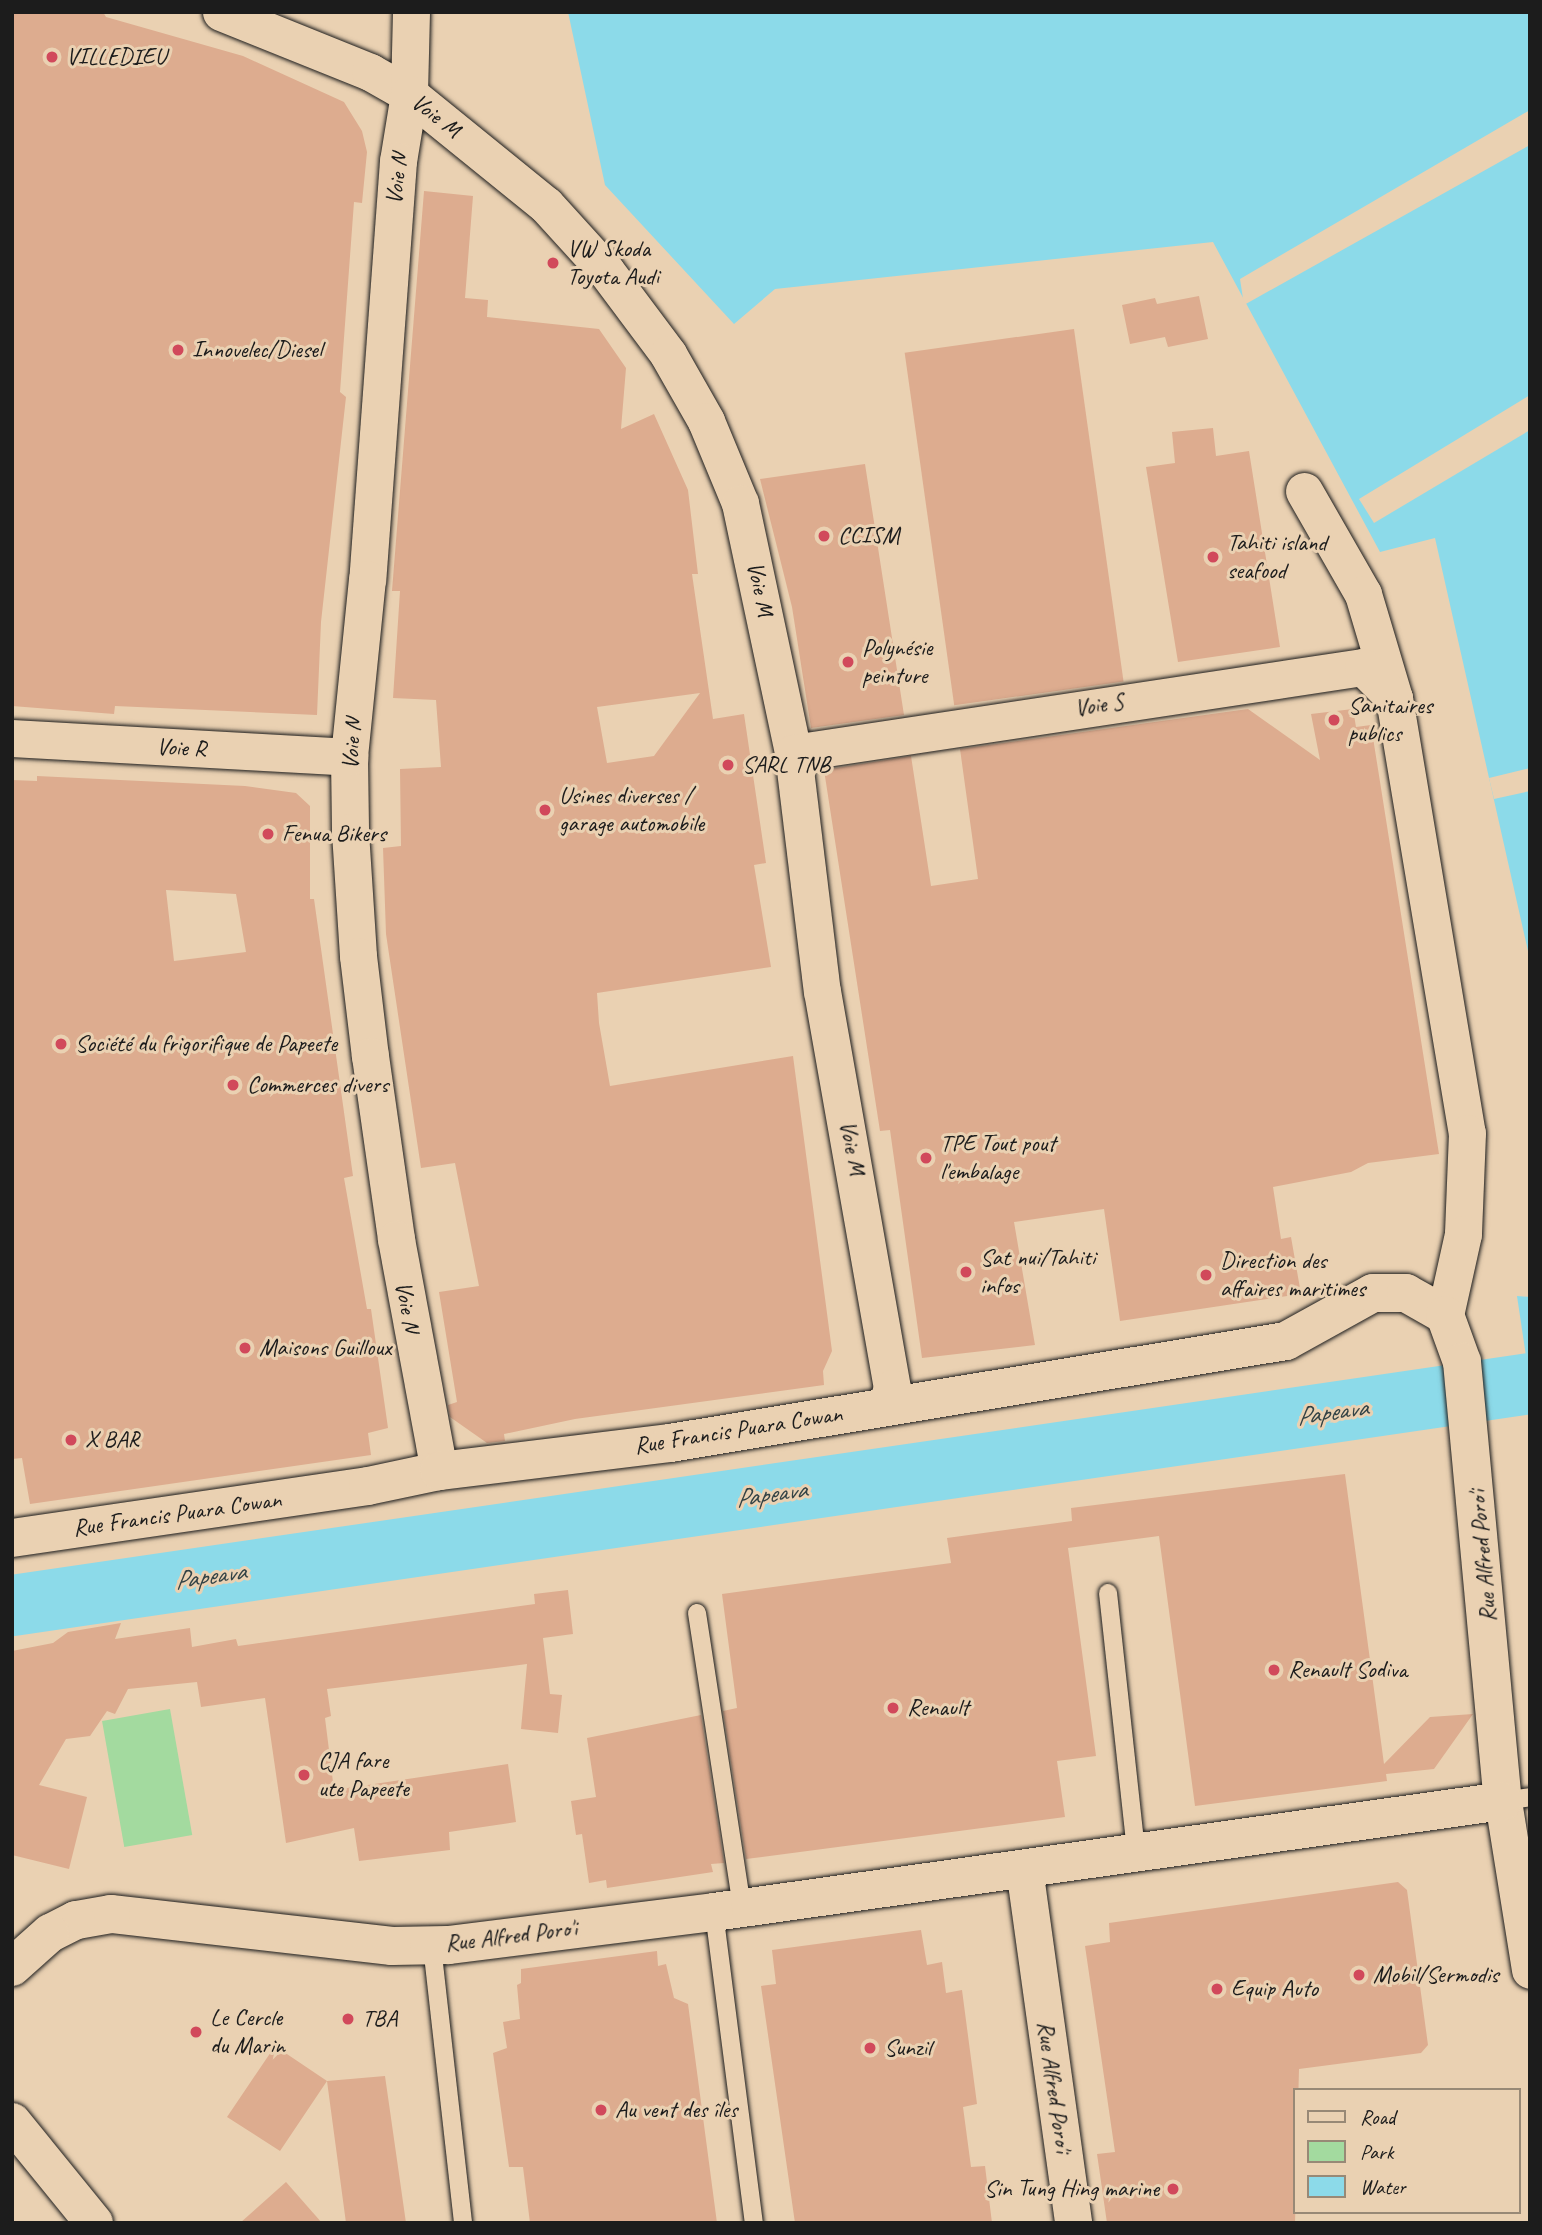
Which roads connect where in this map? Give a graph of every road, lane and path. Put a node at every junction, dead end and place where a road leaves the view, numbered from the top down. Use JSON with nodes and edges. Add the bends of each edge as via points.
{"nodes":[{"id":1,"x":221,"y":12,"type":"edge"},
{"id":2,"x":411,"y":12,"type":"edge"},
{"id":3,"x":409,"y":94,"type":"junction"},
{"id":4,"x":1304,"y":491,"type":"dead end"},
{"id":5,"x":1394,"y":698,"type":"junction"},
{"id":6,"x":12,"y":738,"type":"edge"},
{"id":7,"x":793,"y":753,"type":"junction"},
{"id":8,"x":349,"y":757,"type":"junction"},
{"id":9,"x":1445,"y":1315,"type":"junction"},
{"id":10,"x":886,"y":1405,"type":"junction"},
{"id":11,"x":439,"y":1471,"type":"junction"},
{"id":12,"x":12,"y":1538,"type":"edge"},
{"id":13,"x":1108,"y":1593,"type":"dead end"},
{"id":14,"x":697,"y":1613,"type":"dead end"},
{"id":15,"x":1517,"y":1812,"type":"edge"},
{"id":16,"x":1136,"y":1852,"type":"junction"},
{"id":17,"x":1024,"y":1868,"type":"junction"},
{"id":18,"x":728,"y":1910,"type":"junction"},
{"id":19,"x":432,"y":1946,"type":"junction"},
{"id":20,"x":12,"y":1967,"type":"edge"},
{"id":21,"x":1530,"y":1970,"type":"edge"},
{"id":22,"x":12,"y":2122,"type":"edge"},
{"id":23,"x":94,"y":2223,"type":"edge"},
{"id":24,"x":463,"y":2223,"type":"edge"},
{"id":25,"x":754,"y":2223,"type":"edge"},
{"id":26,"x":1073,"y":2223,"type":"edge"}],
"edges":[{"from":1,"to":3,"type":"street","name":"Voie M","via":[[370,72]]},
{"from":2,"to":3,"type":"street","name":"Voie N"},
{"from":3,"to":7,"type":"street","name":"Voie M","via":[[546,205],[606,271],[668,354],[706,421],[740,503]]},
{"from":3,"to":8,"type":"street","name":"Voie N","via":[[397,173]]},
{"from":4,"to":5,"type":"street","via":[[1363,594]]},
{"from":5,"to":7,"type":"street","name":"Voie S","via":[[1363,667]]},
{"from":5,"to":9,"type":"street","via":[[1467,1133],[1463,1234]]},
{"from":6,"to":8,"type":"street","name":"Voie R"},
{"from":7,"to":10,"type":"street","name":"Voie M","via":[[822,991],[892,1388]]},
{"from":8,"to":11,"type":"street","name":"Voie N","via":[[358,957],[396,1239]]},
{"from":9,"to":10,"type":"main road","name":"Rue Francis Puara Cowan","via":[[1406,1293],[1373,1293],[1286,1341]]},
{"from":9,"to":15,"type":"main road","name":"Rue Alfred Poro'i","via":[[1462,1362]]},
{"from":10,"to":11,"type":"main road","name":"Rue Francis Puara Cowan","via":[[670,1444]]},
{"from":11,"to":12,"type":"main road","name":"Rue Francis Puara Cowan","via":[[368,1486]]},
{"from":13,"to":16,"type":"lane"},
{"from":14,"to":18,"type":"lane"},
{"from":15,"to":16,"type":"main road","name":"Rue Alfred Poro'i"},
{"from":15,"to":21,"type":"street","name":"Rue Alfred Poro'i"},
{"from":16,"to":17,"type":"main road","name":"Rue Alfred Poro'i"},
{"from":17,"to":18,"type":"main road","name":"Rue Alfred Poro'i"},
{"from":17,"to":26,"type":"street","name":"Rue Alfred Poro'i"},
{"from":18,"to":19,"type":"main road","name":"Rue Alfred Poro'i"},
{"from":18,"to":25,"type":"lane"},
{"from":19,"to":20,"type":"main road","name":"Rue Alfred Poro'i","via":[[392,1946],[111,1914],[76,1920],[50,1933]]},
{"from":19,"to":24,"type":"lane"},
{"from":22,"to":23,"type":"main road"}]}
